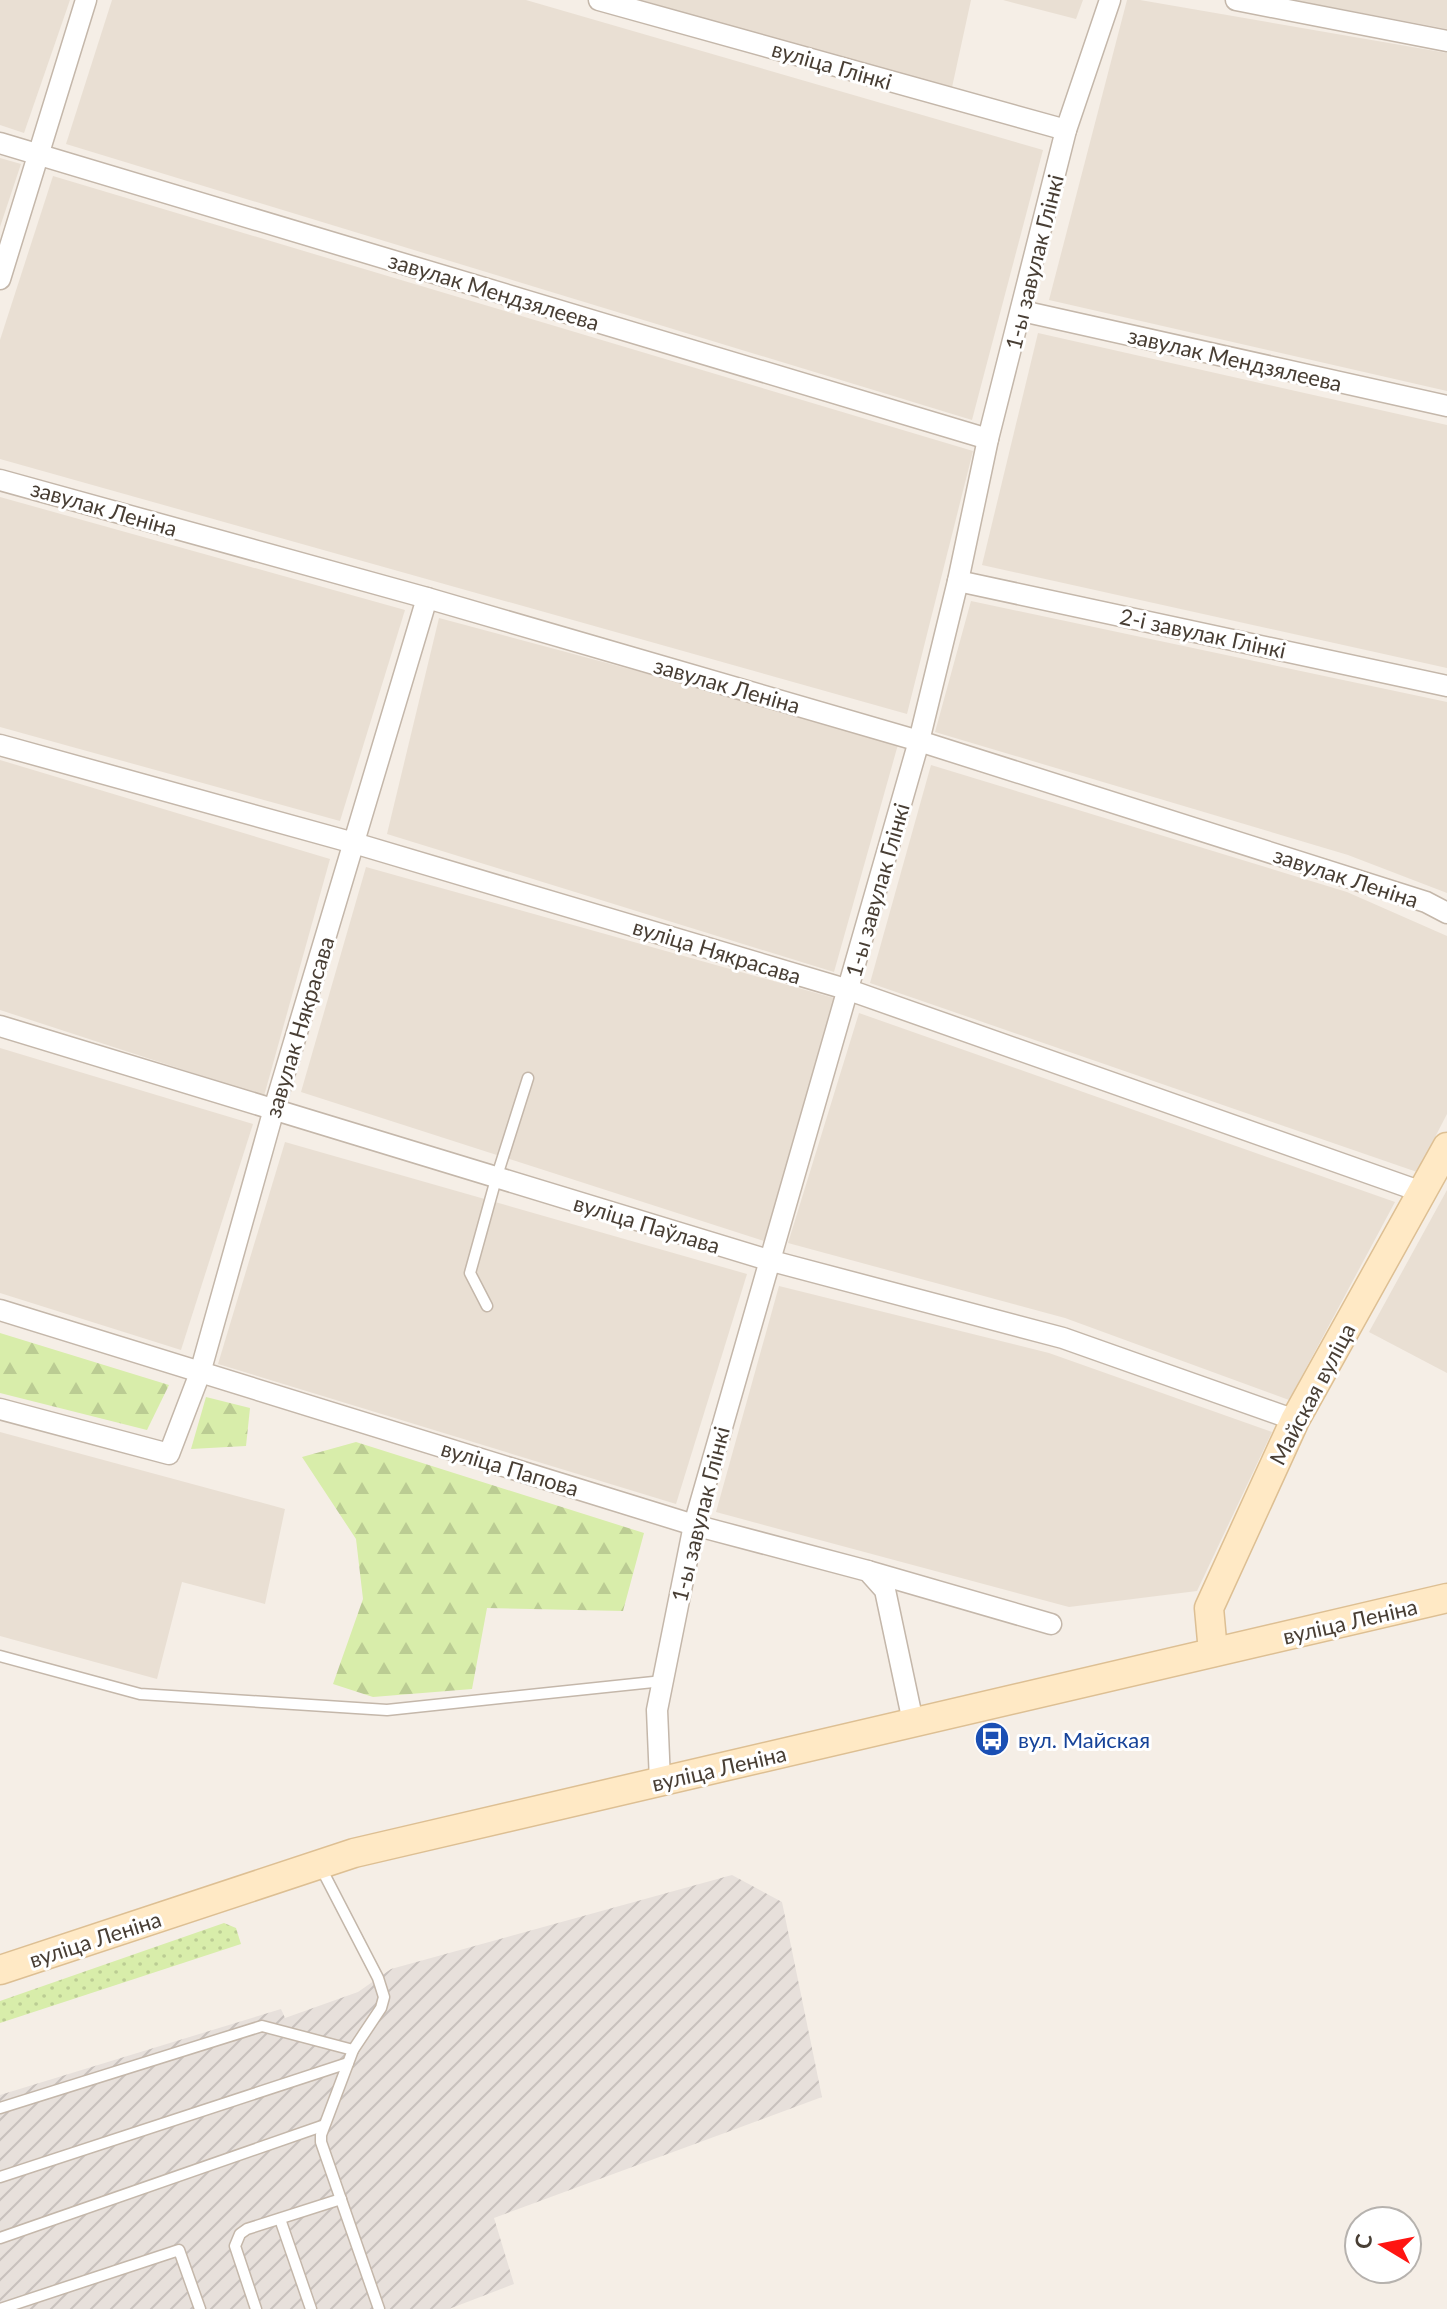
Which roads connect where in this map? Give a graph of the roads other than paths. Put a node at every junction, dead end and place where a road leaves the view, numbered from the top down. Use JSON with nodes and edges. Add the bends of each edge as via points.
{"nodes":[{"id":1,"x":86,"y":0,"type":"edge"},
{"id":2,"x":599,"y":0,"type":"edge"},
{"id":3,"x":1110,"y":0,"type":"edge"},
{"id":4,"x":1236,"y":0,"type":"edge"},
{"id":5,"x":1447,"y":41,"type":"edge"},
{"id":6,"x":1066,"y":130,"type":"junction"},
{"id":7,"x":0,"y":143,"type":"edge"},
{"id":8,"x":37,"y":154,"type":"junction"},
{"id":9,"x":0,"y":279,"type":"edge"},
{"id":10,"x":1022,"y":311,"type":"junction"},
{"id":11,"x":1447,"y":406,"type":"edge"},
{"id":12,"x":988,"y":439,"type":"junction"},
{"id":13,"x":0,"y":480,"type":"edge"},
{"id":14,"x":958,"y":581,"type":"junction"},
{"id":15,"x":427,"y":598,"type":"junction"},
{"id":16,"x":1447,"y":686,"type":"edge"},
{"id":17,"x":919,"y":741,"type":"junction"},
{"id":18,"x":0,"y":745,"type":"edge"},
{"id":19,"x":354,"y":843,"type":"junction"},
{"id":20,"x":1447,"y":913,"type":"edge"},
{"id":21,"x":849,"y":990,"type":"junction"},
{"id":22,"x":0,"y":1026,"type":"edge"},
{"id":23,"x":528,"y":1078,"type":"dead end"},
{"id":24,"x":274,"y":1109,"type":"junction"},
{"id":25,"x":1447,"y":1147,"type":"edge"},
{"id":26,"x":496,"y":1179,"type":"junction"},
{"id":27,"x":1422,"y":1192,"type":"junction"},
{"id":28,"x":768,"y":1260,"type":"junction"},
{"id":29,"x":487,"y":1306,"type":"dead end"},
{"id":30,"x":0,"y":1310,"type":"edge"},
{"id":31,"x":200,"y":1373,"type":"junction"},
{"id":32,"x":0,"y":1409,"type":"edge"},
{"id":33,"x":1295,"y":1420,"type":"junction"},
{"id":34,"x":694,"y":1525,"type":"junction"},
{"id":35,"x":868,"y":1571,"type":"junction"},
{"id":36,"x":1447,"y":1598,"type":"edge"},
{"id":37,"x":1051,"y":1624,"type":"dead end"},
{"id":38,"x":1213,"y":1652,"type":"junction"},
{"id":39,"x":0,"y":1656,"type":"edge"},
{"id":40,"x":663,"y":1681,"type":"junction"},
{"id":41,"x":913,"y":1722,"type":"junction"},
{"id":42,"x":660,"y":1781,"type":"junction"},
{"id":43,"x":320,"y":1865,"type":"junction"},
{"id":44,"x":0,"y":1970,"type":"edge"},
{"id":45,"x":353,"y":2050,"type":"junction"},
{"id":46,"x":348,"y":2063,"type":"junction"},
{"id":47,"x":0,"y":2108,"type":"edge"},
{"id":48,"x":322,"y":2126,"type":"junction"},
{"id":49,"x":0,"y":2177,"type":"edge"},
{"id":50,"x":341,"y":2199,"type":"junction"},
{"id":51,"x":280,"y":2219,"type":"junction"},
{"id":52,"x":0,"y":2238,"type":"edge"},
{"id":53,"x":0,"y":2309,"type":"edge"},
{"id":54,"x":200,"y":2309,"type":"edge"},
{"id":55,"x":256,"y":2309,"type":"edge"},
{"id":56,"x":311,"y":2309,"type":"edge"},
{"id":57,"x":379,"y":2309,"type":"edge"}],
"edges":[{"from":1,"to":8,"type":"street"},
{"from":2,"to":6,"type":"street","name":"вуліца Глінкі"},
{"from":3,"to":6,"type":"street","name":"1-ы завулак Глінкі"},
{"from":4,"to":5,"type":"street"},
{"from":6,"to":10,"type":"street","name":"1-ы завулак Глінкі"},
{"from":7,"to":8,"type":"street","name":"завулак Мендзялеева"},
{"from":8,"to":9,"type":"street"},
{"from":8,"to":12,"type":"street","name":"завулак Мендзялеева"},
{"from":10,"to":11,"type":"street","name":"завулак Мендзялеева"},
{"from":10,"to":12,"type":"street","name":"1-ы завулак Глінкі"},
{"from":12,"to":14,"type":"street","name":"1-ы завулак Глінкі"},
{"from":13,"to":15,"type":"street","name":"завулак Леніна"},
{"from":14,"to":16,"type":"street","name":"2-і завулак Глінкі"},
{"from":14,"to":17,"type":"street","name":"1-ы завулак Глінкі"},
{"from":15,"to":17,"type":"street","name":"завулак Леніна"},
{"from":15,"to":19,"type":"street","name":"завулак Някрасава"},
{"from":17,"to":20,"type":"street","name":"завулак Леніна"},
{"from":17,"to":21,"type":"street","name":"1-ы завулак Глінкі"},
{"from":18,"to":19,"type":"street","name":"вуліца Някрасава"},
{"from":19,"to":21,"type":"street","name":"вуліца Някрасава"},
{"from":19,"to":24,"type":"street","name":"завулак Някрасава"},
{"from":21,"to":27,"type":"street","name":"вуліца Някрасава"},
{"from":21,"to":28,"type":"street","name":"1-ы завулак Глінкі"},
{"from":22,"to":24,"type":"street","name":"вуліца Паўлава"},
{"from":23,"to":26,"type":"lane"},
{"from":24,"to":26,"type":"street","name":"вуліца Паўлава"},
{"from":24,"to":31,"type":"street","name":"завулак Някрасава"},
{"from":25,"to":27,"type":"main road","name":"Майская вуліца"},
{"from":26,"to":28,"type":"street","name":"вуліца Паўлава"},
{"from":26,"to":29,"type":"lane","via":[[470,1273]]},
{"from":27,"to":33,"type":"main road","name":"Майская вуліца"},
{"from":28,"to":33,"type":"street","name":"вуліца Паўлава","via":[[1063,1338]]},
{"from":28,"to":34,"type":"street","name":"1-ы завулак Глінкі"},
{"from":30,"to":31,"type":"street","name":"вуліца Папова"},
{"from":31,"to":32,"type":"street","name":"завулак Някрасава","via":[[169,1454]]},
{"from":31,"to":34,"type":"street","name":"вуліца Папова"},
{"from":33,"to":38,"type":"main road","name":"Майская вуліца","via":[[1209,1608]]},
{"from":34,"to":35,"type":"street","name":"вуліца Папова"},
{"from":34,"to":40,"type":"street","name":"1-ы завулак Глінкі"},
{"from":35,"to":37,"type":"street","name":"вуліца Папова"},
{"from":35,"to":41,"type":"street","via":[[885,1590]]},
{"from":36,"to":38,"type":"main road","name":"вуліца Леніна"},
{"from":38,"to":41,"type":"main road","name":"вуліца Леніна"},
{"from":39,"to":40,"type":"lane","via":[[140,1694],[387,1710]]},
{"from":40,"to":42,"type":"street","name":"1-ы завулак Глінкі","via":[[657,1710]]},
{"from":41,"to":42,"type":"main road","name":"вуліца Леніна"},
{"from":42,"to":43,"type":"main road","name":"вуліца Леніна"},
{"from":43,"to":44,"type":"main road","name":"вуліца Леніна"},
{"from":43,"to":45,"type":"lane","via":[[384,1997]]},
{"from":45,"to":46,"type":"lane"},
{"from":45,"to":47,"type":"lane","via":[[262,2026]]},
{"from":46,"to":48,"type":"lane"},
{"from":46,"to":49,"type":"lane"},
{"from":48,"to":50,"type":"lane","via":[[321,2142]]},
{"from":48,"to":52,"type":"lane"},
{"from":50,"to":51,"type":"lane"},
{"from":50,"to":57,"type":"lane"},
{"from":51,"to":55,"type":"lane","via":[[247,2229],[235,2243]]},
{"from":51,"to":56,"type":"lane"},
{"from":53,"to":54,"type":"lane","via":[[179,2250]]}]}
